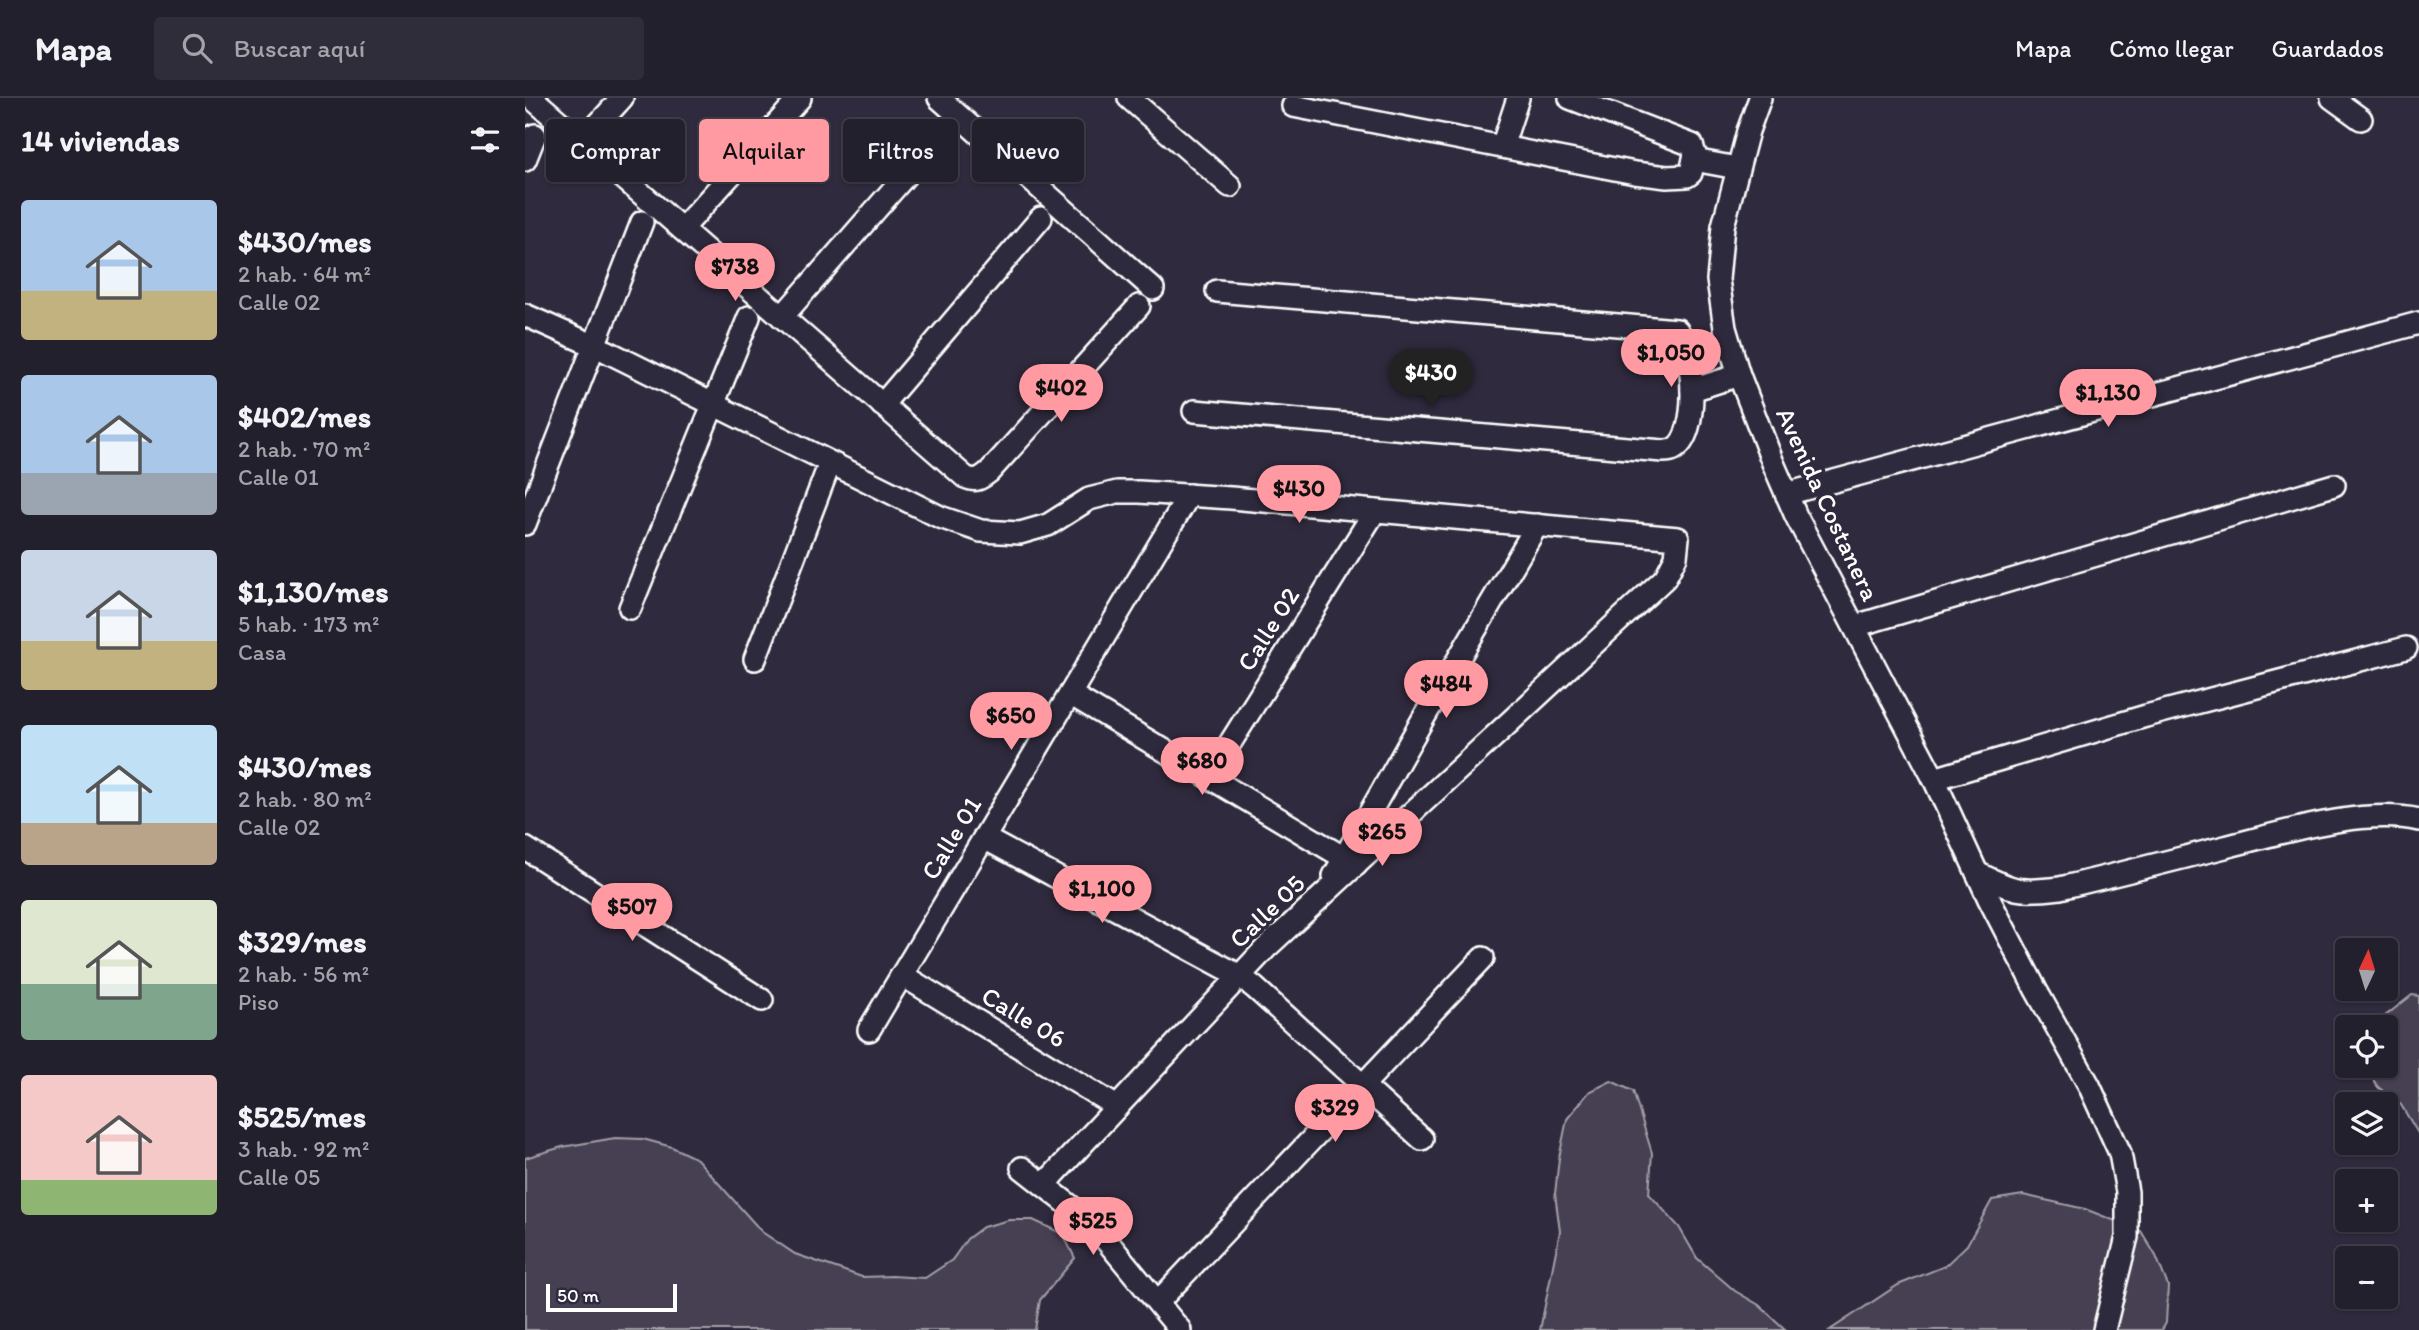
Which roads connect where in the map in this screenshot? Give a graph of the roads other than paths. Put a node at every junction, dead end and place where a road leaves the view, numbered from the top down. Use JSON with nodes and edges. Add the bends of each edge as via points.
{"nodes":[{"id":1,"x":532,"y":98,"type":"edge"},
{"id":2,"x":622,"y":98,"type":"edge"},
{"id":3,"x":800,"y":98,"type":"edge"},
{"id":4,"x":939,"y":98,"type":"edge"},
{"id":5,"x":1129,"y":98,"type":"edge"},
{"id":6,"x":1518,"y":98,"type":"edge"},
{"id":7,"x":1570,"y":98,"type":"edge"},
{"id":8,"x":1760,"y":98,"type":"edge"},
{"id":9,"x":2332,"y":98,"type":"edge"},
{"id":10,"x":1293,"y":106,"type":"dead end"},
{"id":11,"x":556,"y":119,"type":"edge"},
{"id":12,"x":603,"y":119,"type":"edge"},
{"id":13,"x":2361,"y":119,"type":"dead end"},
{"id":14,"x":535,"y":135,"type":"dead end"},
{"id":15,"x":1502,"y":147,"type":"junction"},
{"id":16,"x":525,"y":160,"type":"edge"},
{"id":17,"x":1694,"y":160,"type":"junction"},
{"id":18,"x":1737,"y":168,"type":"junction"},
{"id":19,"x":628,"y":182,"type":"edge"},
{"id":20,"x":900,"y":182,"type":"edge"},
{"id":21,"x":1230,"y":186,"type":"dead end"},
{"id":22,"x":1041,"y":218,"type":"dead end"},
{"id":23,"x":642,"y":222,"type":"dead end"},
{"id":24,"x":682,"y":229,"type":"junction"},
{"id":25,"x":1153,"y":289,"type":"dead end"},
{"id":26,"x":1217,"y":290,"type":"dead end"},
{"id":27,"x":1139,"y":306,"type":"dead end"},
{"id":28,"x":525,"y":316,"type":"edge"},
{"id":29,"x":749,"y":317,"type":"dead end"},
{"id":30,"x":782,"y":317,"type":"junction"},
{"id":31,"x":2419,"y":323,"type":"edge"},
{"id":32,"x":594,"y":346,"type":"junction"},
{"id":33,"x":1739,"y":375,"type":"junction"},
{"id":34,"x":1692,"y":390,"type":"junction"},
{"id":35,"x":712,"y":404,"type":"junction"},
{"id":36,"x":882,"y":405,"type":"junction"},
{"id":37,"x":1194,"y":411,"type":"dead end"},
{"id":38,"x":831,"y":463,"type":"junction"},
{"id":39,"x":2335,"y":485,"type":"dead end"},
{"id":40,"x":1786,"y":494,"type":"junction"},
{"id":41,"x":1189,"y":495,"type":"junction"},
{"id":42,"x":1375,"y":511,"type":"junction"},
{"id":43,"x":525,"y":524,"type":"edge"},
{"id":44,"x":1537,"y":525,"type":"junction"},
{"id":45,"x":630,"y":608,"type":"dead end"},
{"id":46,"x":1855,"y":626,"type":"junction"},
{"id":47,"x":2406,"y":648,"type":"dead end"},
{"id":48,"x":755,"y":659,"type":"dead end"},
{"id":49,"x":1070,"y":694,"type":"junction"},
{"id":50,"x":1209,"y":777,"type":"junction"},
{"id":51,"x":1934,"y":779,"type":"junction"},
{"id":52,"x":2419,"y":820,"type":"edge"},
{"id":53,"x":984,"y":838,"type":"junction"},
{"id":54,"x":525,"y":848,"type":"edge"},
{"id":55,"x":1350,"y":861,"type":"junction"},
{"id":56,"x":1977,"y":873,"type":"junction"},
{"id":57,"x":1483,"y":958,"type":"dead end"},
{"id":58,"x":902,"y":975,"type":"junction"},
{"id":59,"x":1240,"y":976,"type":"junction"},
{"id":60,"x":762,"y":1000,"type":"dead end"},
{"id":61,"x":869,"y":1030,"type":"dead end"},
{"id":62,"x":1362,"y":1085,"type":"junction"},
{"id":63,"x":1117,"y":1107,"type":"junction"},
{"id":64,"x":1422,"y":1139,"type":"dead end"},
{"id":65,"x":1022,"y":1168,"type":"dead end"},
{"id":66,"x":1044,"y":1185,"type":"junction"},
{"id":67,"x":1158,"y":1302,"type":"junction"},
{"id":68,"x":1180,"y":1330,"type":"edge"},
{"id":69,"x":2104,"y":1330,"type":"edge"}],
"edges":[{"from":1,"to":11,"type":"street"},
{"from":2,"to":12,"type":"street"},
{"from":3,"to":24,"type":"street"},
{"from":4,"to":25,"type":"street"},
{"from":5,"to":21,"type":"street"},
{"from":6,"to":15,"type":"street"},
{"from":7,"to":17,"type":"street","via":[[1692,145]]},
{"from":8,"to":18,"type":"street","name":"Avenida Costanera"},
{"from":9,"to":13,"type":"street"},
{"from":10,"to":15,"type":"street"},
{"from":14,"to":16,"type":"street"},
{"from":15,"to":17,"type":"street","via":[[1667,177],[1687,176]]},
{"from":17,"to":18,"type":"street"},
{"from":18,"to":33,"type":"street","name":"Avenida Costanera","via":[[1723,226],[1718,281]]},
{"from":19,"to":24,"type":"street"},
{"from":20,"to":30,"type":"street"},
{"from":22,"to":36,"type":"street"},
{"from":23,"to":32,"type":"street"},
{"from":24,"to":30,"type":"street"},
{"from":26,"to":34,"type":"street","via":[[1677,330],[1689,355]]},
{"from":27,"to":36,"type":"street","via":[[980,479],[965,477]]},
{"from":28,"to":32,"type":"street"},
{"from":29,"to":35,"type":"street"},
{"from":30,"to":36,"type":"street"},
{"from":31,"to":40,"type":"street"},
{"from":32,"to":35,"type":"street"},
{"from":32,"to":43,"type":"street"},
{"from":33,"to":34,"type":"street"},
{"from":33,"to":40,"type":"street","name":"Avenida Costanera"},
{"from":34,"to":37,"type":"street","via":[[1681,442],[1663,451]]},
{"from":35,"to":38,"type":"street"},
{"from":35,"to":45,"type":"street"},
{"from":38,"to":41,"type":"street","via":[[940,517],[981,531],[1029,531],[1104,494]]},
{"from":38,"to":48,"type":"street"},
{"from":39,"to":46,"type":"street"},
{"from":40,"to":46,"type":"street","name":"Avenida Costanera"},
{"from":41,"to":42,"type":"street"},
{"from":41,"to":49,"type":"street","name":"Calle 01"},
{"from":42,"to":44,"type":"street"},
{"from":42,"to":50,"type":"street","name":"Calle 02"},
{"from":44,"to":55,"type":"street","via":[[1429,708]]},
{"from":44,"to":55,"type":"street","name":"Calle 05","via":[[1678,538],[1676,557],[1665,578]]},
{"from":46,"to":51,"type":"street","name":"Avenida Costanera"},
{"from":47,"to":51,"type":"street","via":[[2146,716]]},
{"from":49,"to":50,"type":"street"},
{"from":49,"to":53,"type":"street","name":"Calle 01"},
{"from":50,"to":55,"type":"street"},
{"from":51,"to":56,"type":"street","name":"Avenida Costanera"},
{"from":52,"to":56,"type":"street","via":[[2379,817],[2327,824],[2033,892],[2013,890]]},
{"from":53,"to":58,"type":"street","name":"Calle 01"},
{"from":53,"to":59,"type":"street"},
{"from":54,"to":60,"type":"street"},
{"from":55,"to":59,"type":"street","name":"Calle 05","via":[[1322,896]]},
{"from":56,"to":69,"type":"street","name":"Avenida Costanera","via":[[2120,1153],[2127,1192],[2127,1237]]},
{"from":57,"to":62,"type":"street"},
{"from":58,"to":61,"type":"street","name":"Calle 01"},
{"from":58,"to":63,"type":"street","name":"Calle 06"},
{"from":59,"to":62,"type":"street"},
{"from":59,"to":63,"type":"street","name":"Calle 05"},
{"from":62,"to":64,"type":"street"},
{"from":62,"to":67,"type":"street"},
{"from":63,"to":66,"type":"street","name":"Calle 05"},
{"from":65,"to":66,"type":"street"},
{"from":66,"to":67,"type":"street","via":[[1106,1240]]},
{"from":67,"to":68,"type":"street"}]}
